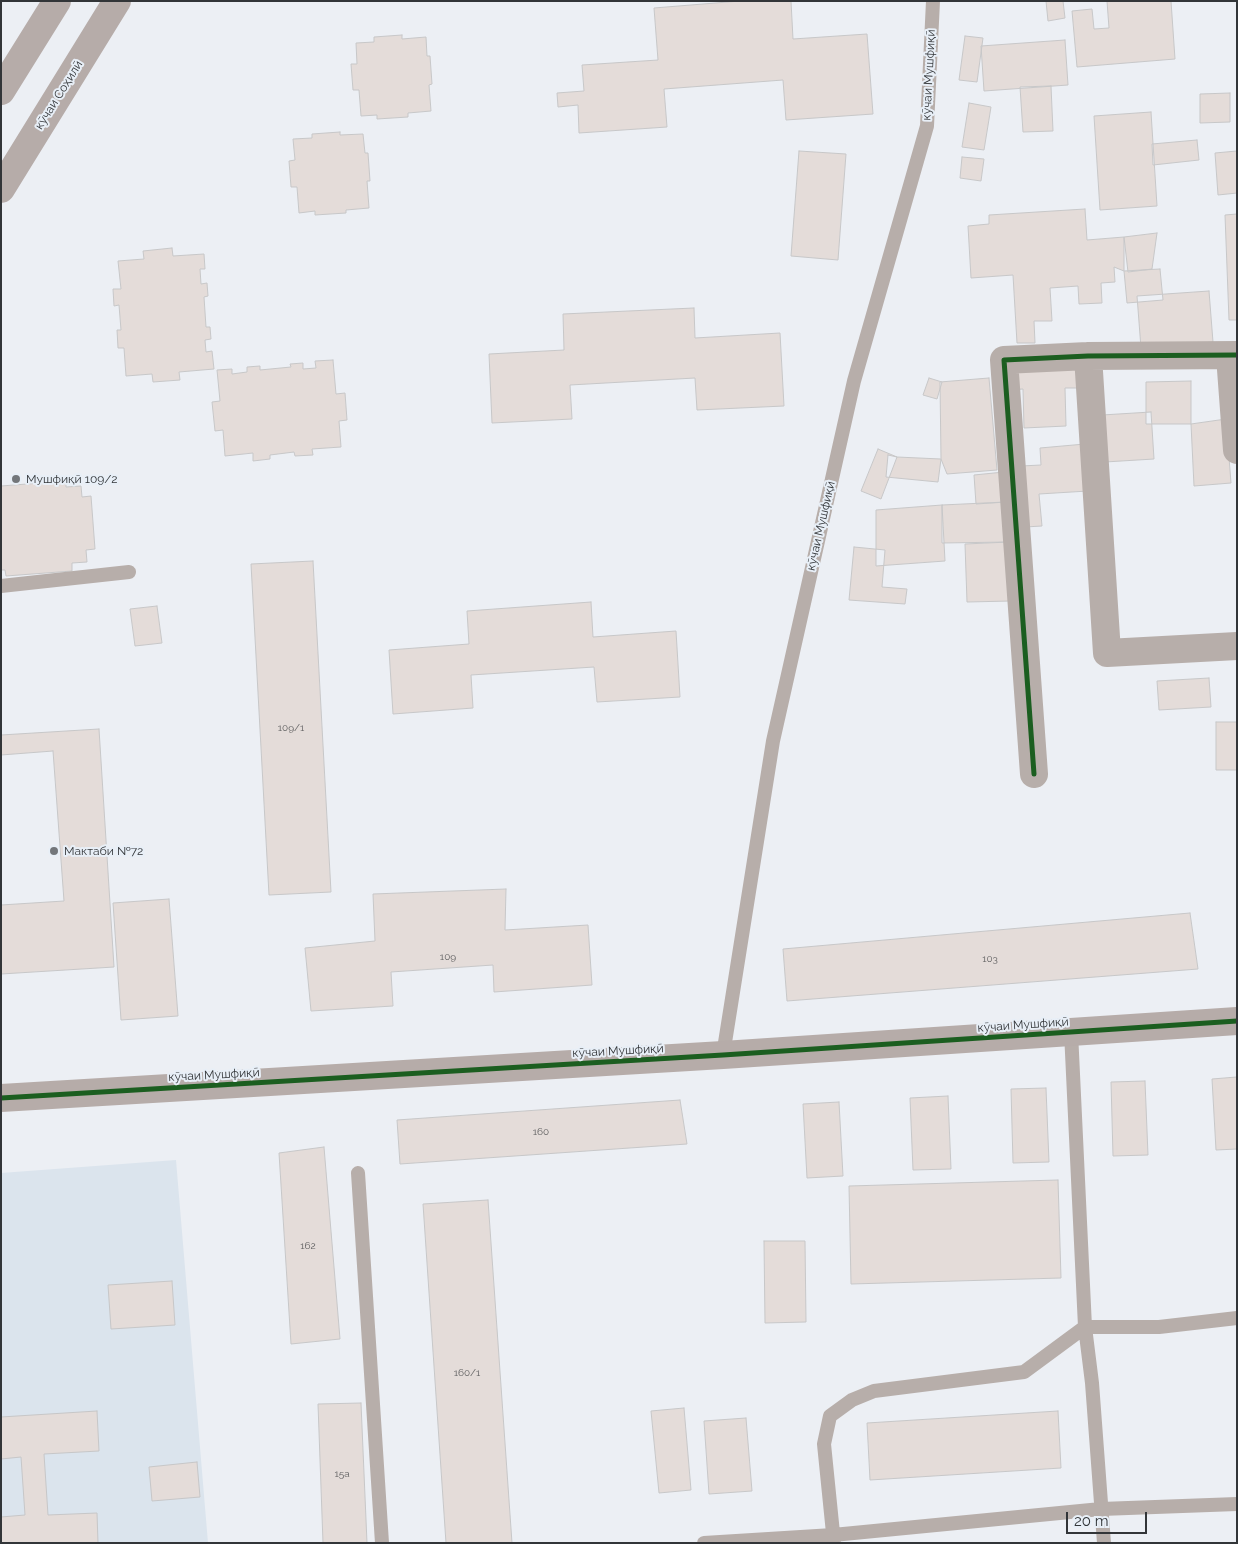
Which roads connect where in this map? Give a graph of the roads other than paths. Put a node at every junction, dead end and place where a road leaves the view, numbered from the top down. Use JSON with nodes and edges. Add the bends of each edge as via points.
{"nodes":[{"id":1,"x":57,"y":1,"type":"edge"},
{"id":2,"x":117,"y":1,"type":"edge"},
{"id":3,"x":933,"y":1,"type":"edge"},
{"id":4,"x":1,"y":91,"type":"edge"},
{"id":5,"x":1,"y":189,"type":"edge"},
{"id":6,"x":1088,"y":356,"type":"junction"},
{"id":7,"x":1233,"y":356,"type":"edge"},
{"id":8,"x":1237,"y":450,"type":"edge"},
{"id":9,"x":129,"y":572,"type":"dead end"},
{"id":10,"x":1,"y":586,"type":"edge"},
{"id":11,"x":1237,"y":646,"type":"edge"},
{"id":12,"x":1034,"y":774,"type":"dead end"},
{"id":13,"x":1237,"y":1022,"type":"edge"},
{"id":14,"x":1071,"y":1032,"type":"junction"},
{"id":15,"x":723,"y":1055,"type":"junction"},
{"id":16,"x":1,"y":1098,"type":"edge"},
{"id":17,"x":358,"y":1173,"type":"dead end"},
{"id":18,"x":1237,"y":1318,"type":"edge"},
{"id":19,"x":1085,"y":1327,"type":"junction"},
{"id":20,"x":1237,"y":1504,"type":"edge"},
{"id":21,"x":1102,"y":1509,"type":"junction"},
{"id":22,"x":834,"y":1539,"type":"edge"},
{"id":23,"x":382,"y":1543,"type":"edge"},
{"id":24,"x":704,"y":1543,"type":"edge"},
{"id":25,"x":1104,"y":1543,"type":"edge"}],
"edges":[{"from":1,"to":4,"type":"street"},
{"from":2,"to":5,"type":"street","name":"кӯчаи Соҳилӣ"},
{"from":3,"to":15,"type":"lane","name":"кӯчаи Мушфиқӣ","via":[[927,126],[854,381],[773,742]]},
{"from":6,"to":7,"type":"street"},
{"from":6,"to":11,"type":"street","via":[[1107,653]]},
{"from":6,"to":12,"type":"street","via":[[1004,360]]},
{"from":7,"to":8,"type":"street"},
{"from":9,"to":10,"type":"lane"},
{"from":13,"to":14,"type":"street","name":"кӯчаи Мушфиқӣ"},
{"from":14,"to":15,"type":"street","name":"кӯчаи Мушфиқӣ"},
{"from":14,"to":19,"type":"lane"},
{"from":15,"to":16,"type":"street","name":"кӯчаи Мушфиқӣ"},
{"from":17,"to":23,"type":"lane"},
{"from":18,"to":19,"type":"lane","via":[[1159,1327]]},
{"from":19,"to":21,"type":"lane"},
{"from":19,"to":22,"type":"lane","via":[[1024,1372],[874,1392],[852,1400],[830,1416],[824,1444]]},
{"from":20,"to":21,"type":"lane"},
{"from":21,"to":22,"type":"lane"},
{"from":21,"to":25,"type":"lane"},
{"from":22,"to":24,"type":"lane"}]}
